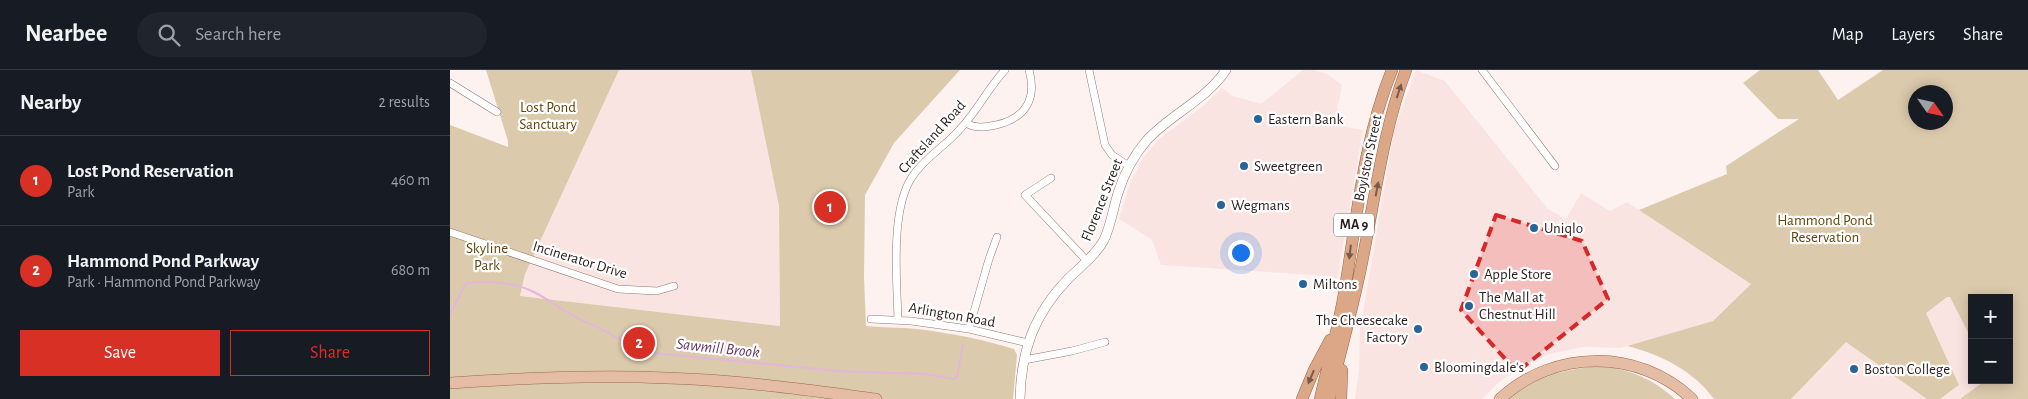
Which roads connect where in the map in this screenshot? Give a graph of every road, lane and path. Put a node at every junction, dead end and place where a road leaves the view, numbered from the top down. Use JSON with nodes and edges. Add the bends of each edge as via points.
{"nodes":[{"id":1,"x":1005,"y":70,"type":"edge"},
{"id":2,"x":1029,"y":70,"type":"edge"},
{"id":3,"x":1089,"y":70,"type":"edge"},
{"id":4,"x":1226,"y":70,"type":"edge"},
{"id":5,"x":1392,"y":70,"type":"edge"},
{"id":6,"x":1406,"y":70,"type":"edge"},
{"id":7,"x":1482,"y":70,"type":"edge"},
{"id":8,"x":450,"y":83,"type":"edge"},
{"id":9,"x":496,"y":112,"type":"dead end"},
{"id":10,"x":966,"y":122,"type":"junction"},
{"id":11,"x":1129,"y":166,"type":"junction"},
{"id":12,"x":1554,"y":166,"type":"dead end"},
{"id":13,"x":1051,"y":178,"type":"dead end"},
{"id":14,"x":450,"y":232,"type":"edge"},
{"id":15,"x":997,"y":237,"type":"dead end"},
{"id":16,"x":1088,"y":259,"type":"junction"},
{"id":17,"x":674,"y":286,"type":"dead end"},
{"id":18,"x":871,"y":319,"type":"dead end"},
{"id":19,"x":898,"y":320,"type":"junction"},
{"id":20,"x":1343,"y":325,"type":"junction"},
{"id":21,"x":969,"y":329,"type":"junction"},
{"id":22,"x":1105,"y":342,"type":"dead end"},
{"id":23,"x":1028,"y":343,"type":"junction"},
{"id":24,"x":1024,"y":360,"type":"junction"},
{"id":25,"x":450,"y":383,"type":"edge"},
{"id":26,"x":876,"y":399,"type":"edge"},
{"id":27,"x":1020,"y":399,"type":"edge"},
{"id":28,"x":1302,"y":399,"type":"edge"},
{"id":29,"x":1320,"y":399,"type":"edge"},
{"id":30,"x":1329,"y":399,"type":"edge"},
{"id":31,"x":1341,"y":399,"type":"edge"},
{"id":32,"x":1500,"y":399,"type":"edge"},
{"id":33,"x":1692,"y":399,"type":"edge"}],
"edges":[{"from":1,"to":10,"type":"street","name":"Craftsland Road"},
{"from":2,"to":10,"type":"street","via":[[1031,94],[1026,109],[1014,120],[988,127],[974,127]]},
{"from":3,"to":11,"type":"street","via":[[1105,145],[1112,155]]},
{"from":4,"to":11,"type":"street","name":"Florence Street","via":[[1205,94],[1154,134]]},
{"from":5,"to":20,"type":"highway","name":"Boylston Street","number":"MA 9","one_way":true,"via":[[1378,108],[1368,152]]},
{"from":20,"to":6,"type":"highway","name":"Boylston Street","number":"MA 9","one_way":true,"via":[[1359,279],[1386,139]]},
{"from":7,"to":12,"type":"street"},
{"from":8,"to":9,"type":"street"},
{"from":10,"to":19,"type":"street","name":"Craftsland Road","via":[[923,163],[904,193],[897,239]]},
{"from":11,"to":16,"type":"street","name":"Florence Street","via":[[1105,238]]},
{"from":13,"to":16,"type":"street","via":[[1026,195]]},
{"from":14,"to":17,"type":"street","name":"Incinerator Drive","via":[[618,289],[658,291]]},
{"from":15,"to":21,"type":"street"},
{"from":16,"to":23,"type":"street","name":"Florence Street","via":[[1045,307]]},
{"from":18,"to":19,"type":"street","name":"Arlington Road"},
{"from":19,"to":21,"type":"street","name":"Arlington Road"},
{"from":20,"to":28,"type":"highway","one_way":true,"via":[[1314,370]]},
{"from":20,"to":29,"type":"highway","name":"Boylston Street","number":"MA 9"},
{"from":20,"to":30,"type":"highway","name":"Boylston Street","number":"MA 9"},
{"from":20,"to":31,"type":"highway"},
{"from":21,"to":23,"type":"street","name":"Arlington Road"},
{"from":22,"to":24,"type":"street"},
{"from":23,"to":24,"type":"street","name":"Florence Street"},
{"from":24,"to":27,"type":"street","name":"Florence Street"},
{"from":25,"to":26,"type":"main road","via":[[524,378],[669,378]]},
{"from":32,"to":33,"type":"main road","via":[[1518,384],[1546,369],[1597,360],[1648,370]]}]}
